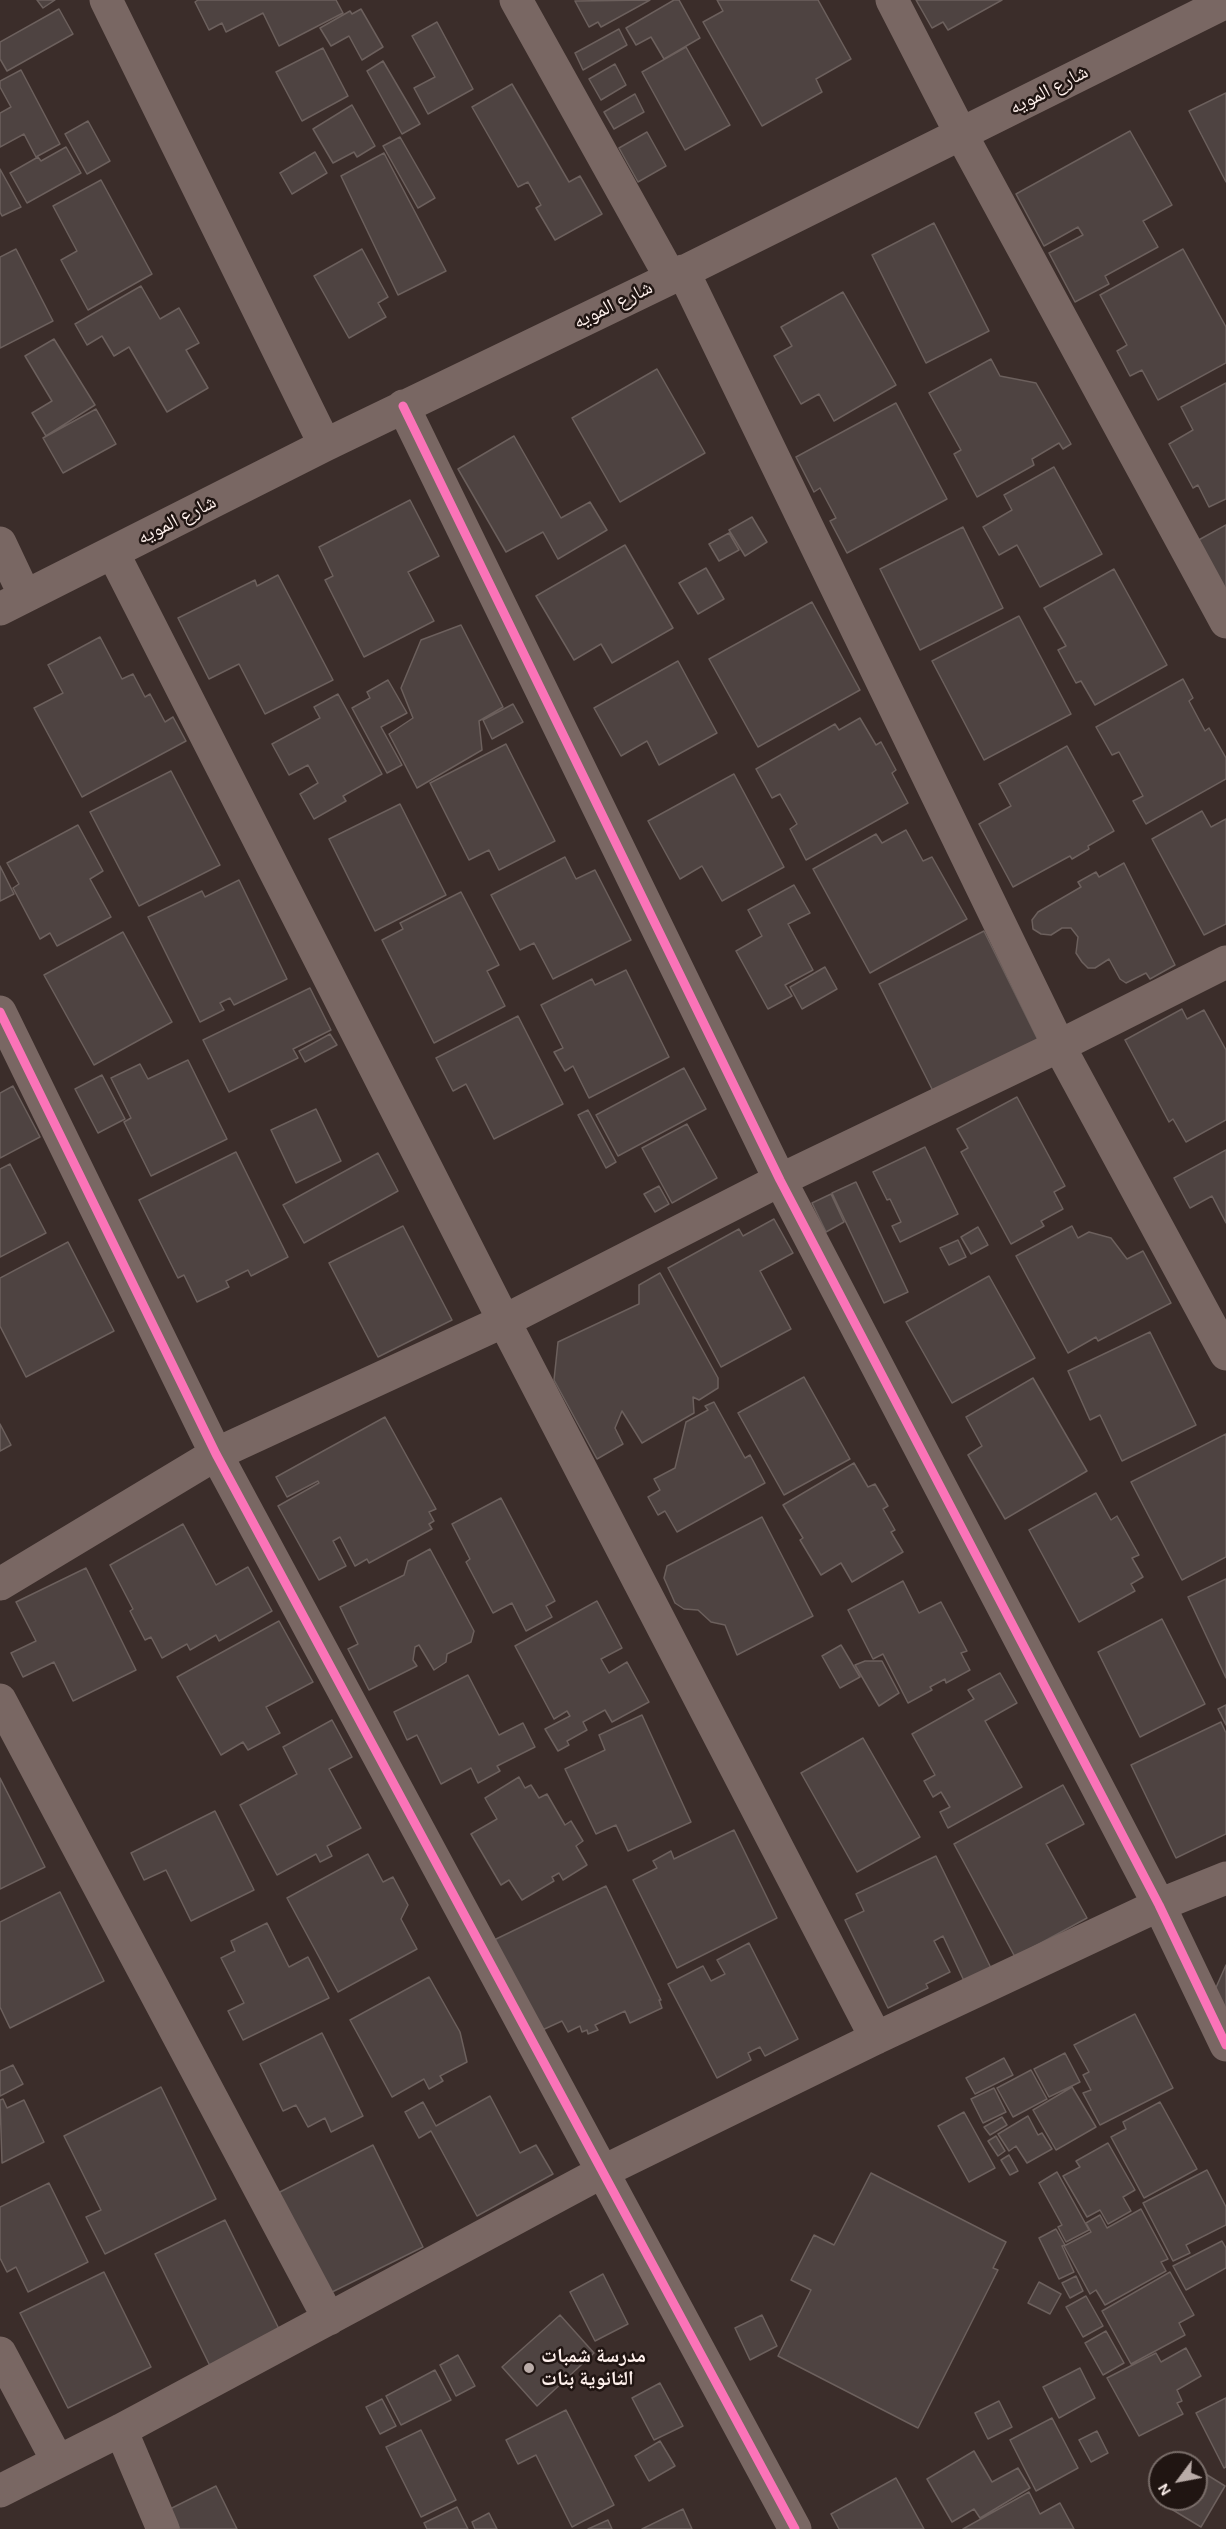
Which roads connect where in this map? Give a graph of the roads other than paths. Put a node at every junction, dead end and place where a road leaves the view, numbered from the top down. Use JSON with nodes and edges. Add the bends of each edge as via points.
{"nodes":[{"id":1,"x":106,"y":0,"type":"edge"},
{"id":2,"x":516,"y":0,"type":"edge"},
{"id":3,"x":892,"y":0,"type":"edge"},
{"id":4,"x":1226,"y":2,"type":"edge"},
{"id":5,"x":961,"y":134,"type":"junction"},
{"id":6,"x":677,"y":274,"type":"junction"},
{"id":7,"x":403,"y":406,"type":"junction"},
{"id":8,"x":325,"y":445,"type":"junction"},
{"id":9,"x":0,"y":543,"type":"edge"},
{"id":10,"x":113,"y":553,"type":"junction"},
{"id":11,"x":13,"y":602,"type":"edge"},
{"id":12,"x":1226,"y":622,"type":"edge"},
{"id":13,"x":1226,"y":962,"type":"edge"},
{"id":14,"x":0,"y":1012,"type":"edge"},
{"id":15,"x":1059,"y":1046,"type":"junction"},
{"id":16,"x":780,"y":1180,"type":"junction"},
{"id":17,"x":504,"y":1321,"type":"junction"},
{"id":18,"x":1226,"y":1354,"type":"edge"},
{"id":19,"x":216,"y":1454,"type":"junction"},
{"id":20,"x":0,"y":1584,"type":"edge"},
{"id":21,"x":0,"y":1700,"type":"edge"},
{"id":22,"x":1226,"y":1878,"type":"edge"},
{"id":23,"x":1159,"y":1905,"type":"junction"},
{"id":24,"x":876,"y":2038,"type":"junction"},
{"id":25,"x":1226,"y":2045,"type":"edge"},
{"id":26,"x":602,"y":2172,"type":"junction"},
{"id":27,"x":329,"y":2319,"type":"junction"},
{"id":28,"x":0,"y":2353,"type":"edge"},
{"id":29,"x":121,"y":2430,"type":"junction"},
{"id":30,"x":57,"y":2460,"type":"junction"},
{"id":31,"x":0,"y":2491,"type":"edge"},
{"id":32,"x":163,"y":2529,"type":"edge"},
{"id":33,"x":795,"y":2529,"type":"edge"}],
"edges":[{"from":1,"to":8,"type":"street"},
{"from":2,"to":6,"type":"street"},
{"from":3,"to":5,"type":"street"},
{"from":4,"to":5,"type":"street","name":"شارع المويه"},
{"from":5,"to":6,"type":"street","name":"شارع المويه"},
{"from":5,"to":12,"type":"street"},
{"from":6,"to":7,"type":"street","name":"شارع المويه"},
{"from":6,"to":15,"type":"street"},
{"from":7,"to":8,"type":"street","name":"شارع المويه"},
{"from":7,"to":16,"type":"street"},
{"from":8,"to":10,"type":"street","name":"شارع المويه"},
{"from":9,"to":11,"type":"street"},
{"from":10,"to":11,"type":"street","name":"شارع المويه"},
{"from":10,"to":17,"type":"street"},
{"from":13,"to":15,"type":"street"},
{"from":14,"to":19,"type":"street"},
{"from":15,"to":16,"type":"street"},
{"from":15,"to":18,"type":"street"},
{"from":16,"to":17,"type":"street"},
{"from":16,"to":23,"type":"street"},
{"from":17,"to":19,"type":"street"},
{"from":17,"to":24,"type":"street"},
{"from":19,"to":20,"type":"street"},
{"from":19,"to":26,"type":"street"},
{"from":21,"to":27,"type":"street"},
{"from":22,"to":23,"type":"street"},
{"from":23,"to":24,"type":"street"},
{"from":23,"to":25,"type":"street"},
{"from":24,"to":26,"type":"street"},
{"from":26,"to":27,"type":"street"},
{"from":26,"to":33,"type":"street"},
{"from":27,"to":29,"type":"street"},
{"from":28,"to":30,"type":"street"},
{"from":29,"to":30,"type":"street"},
{"from":29,"to":32,"type":"street"},
{"from":30,"to":31,"type":"street"}]}
